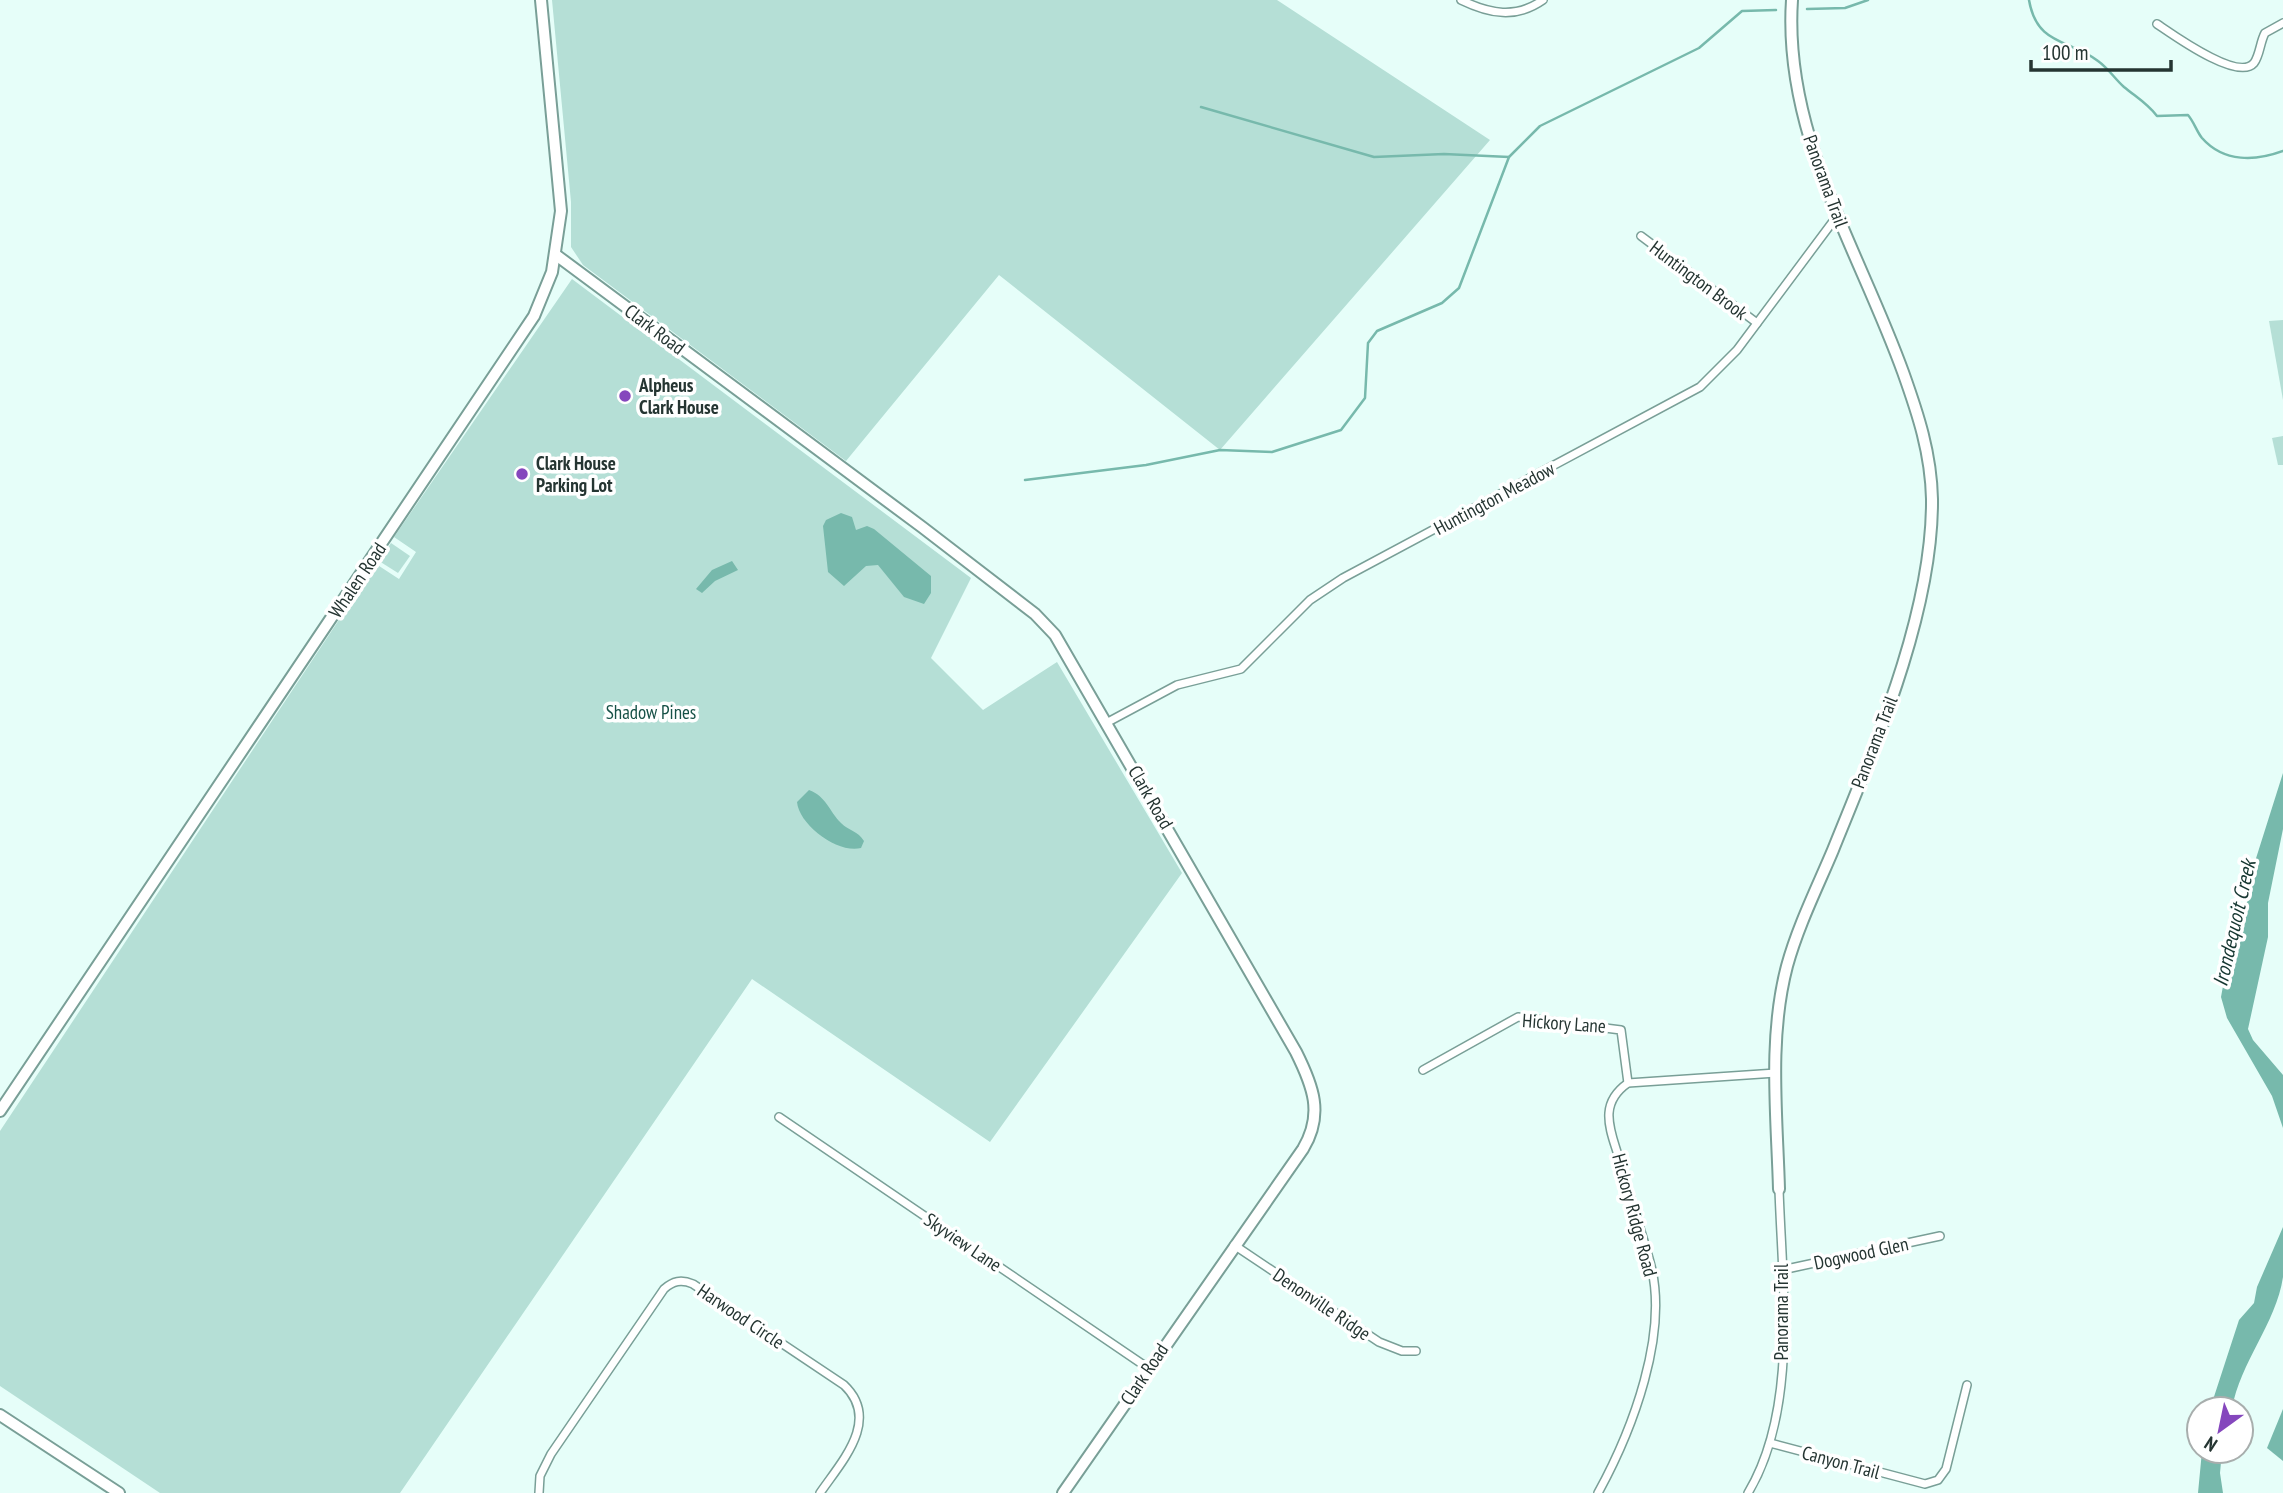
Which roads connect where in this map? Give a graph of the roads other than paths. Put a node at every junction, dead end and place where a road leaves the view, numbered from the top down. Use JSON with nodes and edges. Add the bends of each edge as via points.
{"nodes":[{"id":1,"x":541,"y":0,"type":"edge"},
{"id":2,"x":1461,"y":0,"type":"edge"},
{"id":3,"x":1544,"y":0,"type":"edge"},
{"id":4,"x":1792,"y":0,"type":"edge"},
{"id":5,"x":2157,"y":23,"type":"dead end"},
{"id":6,"x":2283,"y":23,"type":"edge"},
{"id":7,"x":1837,"y":216,"type":"junction"},
{"id":8,"x":1641,"y":236,"type":"dead end"},
{"id":9,"x":556,"y":255,"type":"junction"},
{"id":10,"x":1757,"y":323,"type":"junction"},
{"id":11,"x":1108,"y":722,"type":"junction"},
{"id":12,"x":1423,"y":1070,"type":"dead end"},
{"id":13,"x":1776,"y":1073,"type":"junction"},
{"id":14,"x":1628,"y":1083,"type":"junction"},
{"id":15,"x":0,"y":1111,"type":"edge"},
{"id":16,"x":779,"y":1117,"type":"dead end"},
{"id":17,"x":1779,"y":1189,"type":"joint"},
{"id":18,"x":1940,"y":1236,"type":"dead end"},
{"id":19,"x":1233,"y":1245,"type":"junction"},
{"id":20,"x":1782,"y":1270,"type":"junction"},
{"id":21,"x":1416,"y":1351,"type":"dead end"},
{"id":22,"x":1148,"y":1368,"type":"junction"},
{"id":23,"x":1967,"y":1385,"type":"dead end"},
{"id":24,"x":0,"y":1415,"type":"edge"},
{"id":25,"x":1770,"y":1443,"type":"junction"},
{"id":26,"x":119,"y":1493,"type":"edge"},
{"id":27,"x":539,"y":1493,"type":"edge"},
{"id":28,"x":820,"y":1493,"type":"edge"},
{"id":29,"x":1063,"y":1493,"type":"edge"},
{"id":30,"x":1598,"y":1493,"type":"edge"},
{"id":31,"x":1748,"y":1493,"type":"edge"}],
"edges":[{"from":1,"to":9,"type":"street","name":"Whalen Road","via":[[561,211]]},
{"from":2,"to":3,"type":"street","via":[[1504,13],[1523,11]]},
{"from":4,"to":7,"type":"street","name":"Panorama Trail","via":[[1795,80],[1816,162]]},
{"from":5,"to":6,"type":"street","via":[[2198,51],[2234,67],[2248,68],[2265,33]]},
{"from":7,"to":10,"type":"street","name":"Huntington Meadow"},
{"from":7,"to":13,"type":"street","name":"Panorama Trail","via":[[1891,340],[1923,429],[1931,475],[1930,532],[1898,678],[1787,966]]},
{"from":8,"to":10,"type":"street","name":"Huntington Brook"},
{"from":9,"to":11,"type":"street","name":"Clark Road","via":[[1034,614],[1064,646]]},
{"from":9,"to":15,"type":"street","name":"Whalen Road","via":[[525,330]]},
{"from":10,"to":11,"type":"street","name":"Huntington Meadow","via":[[1719,371],[1700,387],[1343,578],[1310,600],[1241,669],[1170,687]]},
{"from":11,"to":19,"type":"street","name":"Clark Road","via":[[1296,1052],[1315,1098],[1311,1136]]},
{"from":12,"to":14,"type":"street","name":"Hickory Lane","via":[[1493,1029],[1525,1017],[1622,1030]]},
{"from":13,"to":14,"type":"street"},
{"from":13,"to":17,"type":"street","name":"Panorama Trail"},
{"from":14,"to":30,"type":"street","name":"Hickory Ridge Road","via":[[1614,1096],[1609,1121],[1650,1262],[1656,1303],[1629,1425]]},
{"from":16,"to":22,"type":"street","name":"Skyview Lane"},
{"from":17,"to":20,"type":"street","name":"Panorama Trail"},
{"from":18,"to":20,"type":"street","name":"Dogwood Glen"},
{"from":19,"to":21,"type":"street","name":"Denonville Ridge","via":[[1379,1342]]},
{"from":19,"to":22,"type":"street","name":"Clark Road"},
{"from":20,"to":25,"type":"street","name":"Panorama Trail","via":[[1784,1347]]},
{"from":22,"to":29,"type":"street","name":"Clark Road"},
{"from":23,"to":25,"type":"street","name":"Canyon Trail","via":[[1946,1469],[1925,1484]]},
{"from":24,"to":26,"type":"street"},
{"from":25,"to":31,"type":"street","name":"Panorama Trail"},
{"from":27,"to":28,"type":"street","name":"Harwood Circle","via":[[540,1476],[551,1454],[664,1289],[683,1281],[844,1385],[856,1400],[857,1436]]}]}
